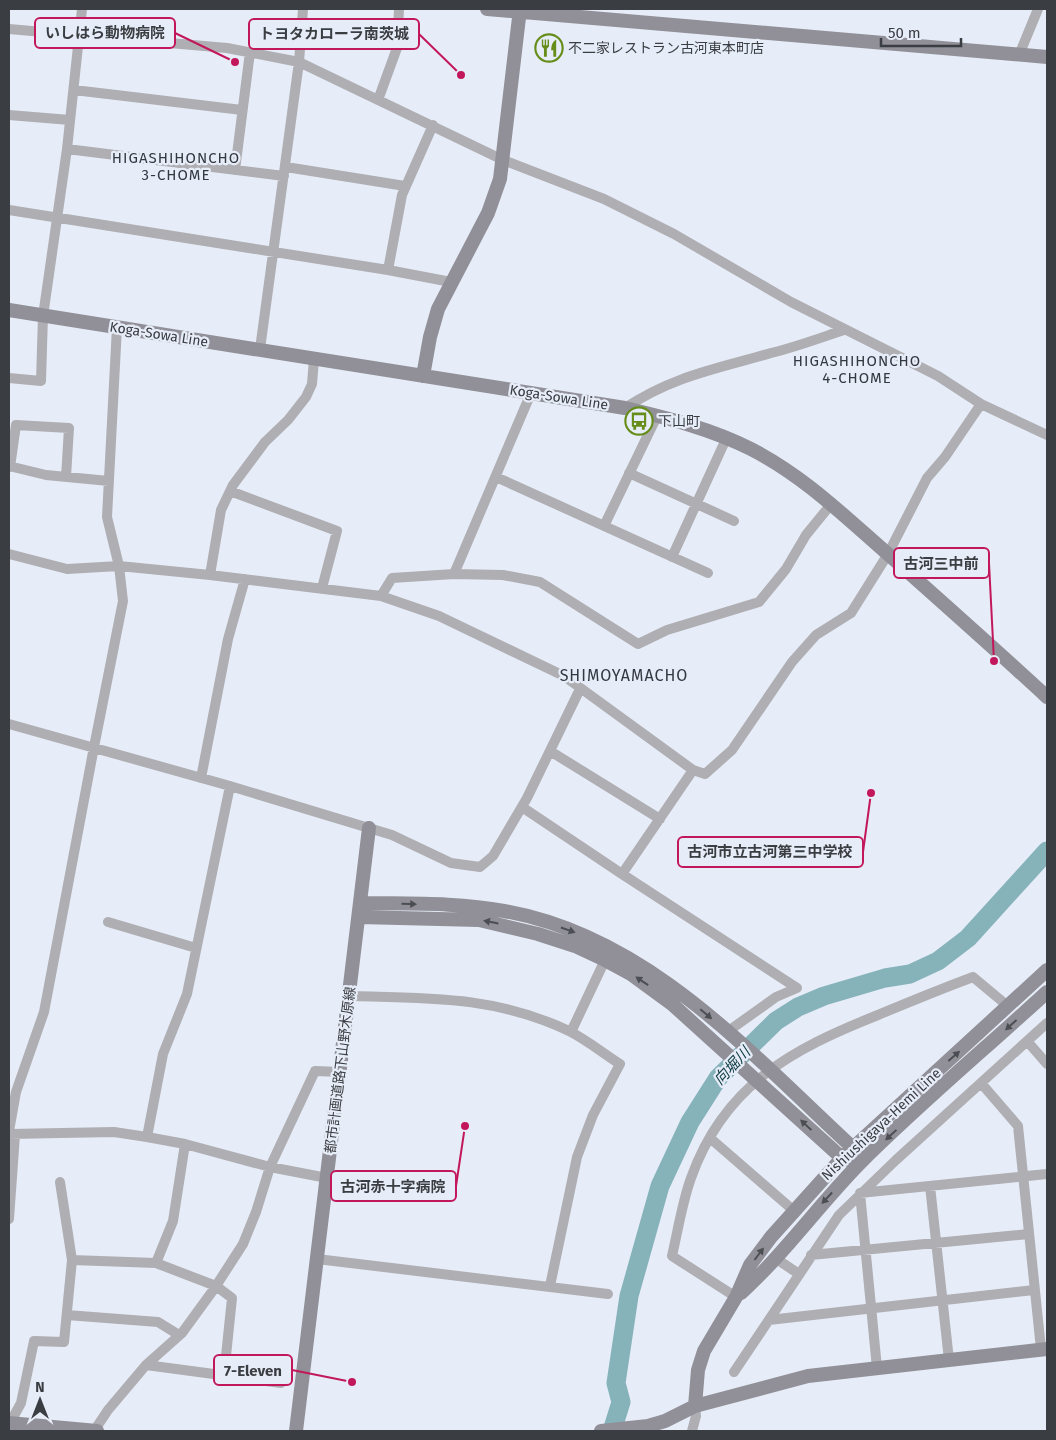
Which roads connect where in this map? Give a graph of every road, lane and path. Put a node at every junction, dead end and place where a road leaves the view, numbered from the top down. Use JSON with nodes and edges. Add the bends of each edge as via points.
{"nodes":[{"id":1,"x":82,"y":9,"type":"edge"},
{"id":2,"x":303,"y":9,"type":"edge"},
{"id":3,"x":399,"y":9,"type":"edge"},
{"id":4,"x":487,"y":9,"type":"edge"},
{"id":5,"x":1038,"y":9,"type":"edge"},
{"id":6,"x":520,"y":10,"type":"edge"},
{"id":7,"x":9,"y":29,"type":"edge"},
{"id":8,"x":80,"y":34,"type":"junction"},
{"id":9,"x":250,"y":52,"type":"junction"},
{"id":10,"x":1020,"y":55,"type":"junction"},
{"id":11,"x":1047,"y":57,"type":"edge"},
{"id":12,"x":299,"y":62,"type":"junction"},
{"id":13,"x":74,"y":90,"type":"junction"},
{"id":14,"x":378,"y":100,"type":"junction"},
{"id":15,"x":242,"y":110,"type":"junction"},
{"id":16,"x":9,"y":115,"type":"edge"},
{"id":17,"x":70,"y":120,"type":"junction"},
{"id":18,"x":433,"y":126,"type":"junction"},
{"id":19,"x":67,"y":149,"type":"junction"},
{"id":20,"x":503,"y":160,"type":"junction"},
{"id":21,"x":235,"y":170,"type":"junction"},
{"id":22,"x":285,"y":171,"type":"junction"},
{"id":23,"x":405,"y":186,"type":"junction"},
{"id":24,"x":9,"y":210,"type":"edge"},
{"id":25,"x":58,"y":218,"type":"junction"},
{"id":26,"x":275,"y":252,"type":"junction"},
{"id":27,"x":388,"y":270,"type":"junction"},
{"id":28,"x":451,"y":282,"type":"junction"},
{"id":29,"x":9,"y":310,"type":"edge"},
{"id":30,"x":43,"y":316,"type":"junction"},
{"id":31,"x":117,"y":327,"type":"junction"},
{"id":32,"x":844,"y":330,"type":"junction"},
{"id":33,"x":260,"y":349,"type":"junction"},
{"id":34,"x":314,"y":359,"type":"junction"},
{"id":35,"x":423,"y":376,"type":"junction"},
{"id":36,"x":9,"y":378,"type":"edge"},
{"id":37,"x":531,"y":393,"type":"junction"},
{"id":38,"x":980,"y":404,"type":"junction"},
{"id":39,"x":625,"y":408,"type":"junction"},
{"id":40,"x":658,"y":416,"type":"junction"},
{"id":41,"x":1047,"y":435,"type":"edge"},
{"id":42,"x":726,"y":439,"type":"junction"},
{"id":43,"x":9,"y":467,"type":"edge"},
{"id":44,"x":629,"y":473,"type":"junction"},
{"id":45,"x":66,"y":477,"type":"junction"},
{"id":46,"x":496,"y":477,"type":"junction"},
{"id":47,"x":109,"y":481,"type":"junction"},
{"id":48,"x":230,"y":491,"type":"junction"},
{"id":49,"x":832,"y":503,"type":"junction"},
{"id":50,"x":696,"y":504,"type":"junction"},
{"id":51,"x":734,"y":521,"type":"dead end"},
{"id":52,"x":604,"y":526,"type":"junction"},
{"id":53,"x":9,"y":554,"type":"edge"},
{"id":54,"x":888,"y":554,"type":"junction"},
{"id":55,"x":672,"y":556,"type":"junction"},
{"id":56,"x":119,"y":566,"type":"junction"},
{"id":57,"x":708,"y":573,"type":"dead end"},
{"id":58,"x":454,"y":574,"type":"junction"},
{"id":59,"x":210,"y":575,"type":"junction"},
{"id":60,"x":245,"y":579,"type":"junction"},
{"id":61,"x":322,"y":588,"type":"junction"},
{"id":62,"x":381,"y":596,"type":"junction"},
{"id":63,"x":580,"y":689,"type":"junction"},
{"id":64,"x":1047,"y":697,"type":"edge"},
{"id":65,"x":9,"y":724,"type":"edge"},
{"id":66,"x":94,"y":747,"type":"junction"},
{"id":67,"x":550,"y":751,"type":"junction"},
{"id":68,"x":693,"y":770,"type":"junction"},
{"id":69,"x":201,"y":778,"type":"junction"},
{"id":70,"x":230,"y":786,"type":"junction"},
{"id":71,"x":522,"y":807,"type":"junction"},
{"id":72,"x":660,"y":819,"type":"junction"},
{"id":73,"x":369,"y":828,"type":"junction"},
{"id":74,"x":622,"y":874,"type":"junction"},
{"id":75,"x":359,"y":910,"type":"junction"},
{"id":76,"x":108,"y":922,"type":"dead end"},
{"id":77,"x":196,"y":948,"type":"junction"},
{"id":78,"x":605,"y":960,"type":"junction"},
{"id":79,"x":1047,"y":970,"type":"edge"},
{"id":80,"x":1047,"y":992,"type":"edge"},
{"id":81,"x":350,"y":996,"type":"junction"},
{"id":82,"x":1009,"y":1007,"type":"junction"},
{"id":83,"x":1047,"y":1024,"type":"edge"},
{"id":84,"x":571,"y":1032,"type":"junction"},
{"id":85,"x":729,"y":1034,"type":"junction"},
{"id":86,"x":1028,"y":1041,"type":"junction"},
{"id":87,"x":1047,"y":1064,"type":"edge"},
{"id":88,"x":767,"y":1068,"type":"junction"},
{"id":89,"x":340,"y":1072,"type":"junction"},
{"id":90,"x":755,"y":1078,"type":"junction"},
{"id":91,"x":980,"y":1083,"type":"junction"},
{"id":92,"x":11,"y":1134,"type":"edge"},
{"id":93,"x":147,"y":1137,"type":"junction"},
{"id":94,"x":710,"y":1138,"type":"junction"},
{"id":95,"x":185,"y":1144,"type":"junction"},
{"id":96,"x":853,"y":1148,"type":"junction"},
{"id":97,"x":842,"y":1158,"type":"junction"},
{"id":98,"x":860,"y":1163,"type":"junction"},
{"id":99,"x":270,"y":1167,"type":"junction"},
{"id":100,"x":1047,"y":1174,"type":"edge"},
{"id":101,"x":1023,"y":1176,"type":"junction"},
{"id":102,"x":326,"y":1178,"type":"junction"},
{"id":103,"x":60,"y":1182,"type":"dead end"},
{"id":104,"x":930,"y":1186,"type":"junction"},
{"id":105,"x":860,"y":1193,"type":"junction"},
{"id":106,"x":794,"y":1210,"type":"junction"},
{"id":107,"x":9,"y":1219,"type":"edge"},
{"id":108,"x":1029,"y":1234,"type":"junction"},
{"id":109,"x":936,"y":1243,"type":"junction"},
{"id":110,"x":866,"y":1250,"type":"junction"},
{"id":111,"x":811,"y":1255,"type":"junction"},
{"id":112,"x":775,"y":1258,"type":"junction"},
{"id":113,"x":317,"y":1259,"type":"junction"},
{"id":114,"x":72,"y":1260,"type":"junction"},
{"id":115,"x":156,"y":1263,"type":"junction"},
{"id":116,"x":799,"y":1274,"type":"junction"},
{"id":117,"x":216,"y":1286,"type":"junction"},
{"id":118,"x":550,"y":1286,"type":"junction"},
{"id":119,"x":1034,"y":1290,"type":"junction"},
{"id":120,"x":608,"y":1294,"type":"dead end"},
{"id":121,"x":736,"y":1297,"type":"junction"},
{"id":122,"x":943,"y":1300,"type":"junction"},
{"id":123,"x":872,"y":1308,"type":"junction"},
{"id":124,"x":67,"y":1315,"type":"junction"},
{"id":125,"x":769,"y":1320,"type":"junction"},
{"id":126,"x":179,"y":1335,"type":"junction"},
{"id":127,"x":1044,"y":1349,"type":"edge"},
{"id":128,"x":949,"y":1360,"type":"junction"},
{"id":129,"x":146,"y":1365,"type":"junction"},
{"id":130,"x":877,"y":1368,"type":"junction"},
{"id":131,"x":734,"y":1372,"type":"dead end"},
{"id":132,"x":224,"y":1375,"type":"junction"},
{"id":133,"x":281,"y":1383,"type":"dead end"},
{"id":134,"x":695,"y":1406,"type":"junction"},
{"id":135,"x":9,"y":1423,"type":"edge"},
{"id":136,"x":95,"y":1431,"type":"edge"},
{"id":137,"x":296,"y":1431,"type":"edge"},
{"id":138,"x":601,"y":1431,"type":"edge"},
{"id":139,"x":692,"y":1431,"type":"edge"}],
"edges":[{"from":1,"to":8,"type":"street"},
{"from":2,"to":12,"type":"street"},
{"from":3,"to":14,"type":"street","via":[[397,48]]},
{"from":4,"to":6,"type":"street"},
{"from":5,"to":10,"type":"street"},
{"from":6,"to":10,"type":"street"},
{"from":6,"to":20,"type":"street"},
{"from":7,"to":8,"type":"street"},
{"from":8,"to":9,"type":"street"},
{"from":8,"to":13,"type":"street"},
{"from":9,"to":12,"type":"street"},
{"from":9,"to":15,"type":"street"},
{"from":10,"to":11,"type":"street"},
{"from":12,"to":14,"type":"street"},
{"from":12,"to":22,"type":"street"},
{"from":13,"to":15,"type":"street"},
{"from":13,"to":17,"type":"street"},
{"from":14,"to":18,"type":"street"},
{"from":15,"to":21,"type":"street"},
{"from":16,"to":17,"type":"street"},
{"from":17,"to":19,"type":"street"},
{"from":18,"to":20,"type":"street"},
{"from":18,"to":23,"type":"street"},
{"from":19,"to":21,"type":"street"},
{"from":19,"to":25,"type":"street"},
{"from":20,"to":28,"type":"street","via":[[488,213]]},
{"from":20,"to":32,"type":"street","via":[[604,199],[674,234]]},
{"from":21,"to":22,"type":"street"},
{"from":22,"to":23,"type":"street"},
{"from":22,"to":26,"type":"street"},
{"from":23,"to":27,"type":"street"},
{"from":24,"to":25,"type":"street"},
{"from":25,"to":26,"type":"street"},
{"from":25,"to":30,"type":"street"},
{"from":26,"to":27,"type":"street"},
{"from":26,"to":33,"type":"street"},
{"from":27,"to":28,"type":"street"},
{"from":28,"to":35,"type":"street","via":[[433,324]]},
{"from":29,"to":30,"type":"street","name":"Koga-Sowa Line"},
{"from":30,"to":31,"type":"street","name":"Koga-Sowa Line"},
{"from":30,"to":36,"type":"street","via":[[41,381]]},
{"from":31,"to":33,"type":"street","name":"Koga-Sowa Line"},
{"from":31,"to":47,"type":"street"},
{"from":32,"to":38,"type":"street","via":[[938,376]]},
{"from":32,"to":39,"type":"street","via":[[674,381]]},
{"from":33,"to":34,"type":"street","name":"Koga-Sowa Line"},
{"from":34,"to":35,"type":"street","name":"Koga-Sowa Line"},
{"from":34,"to":48,"type":"street","via":[[312,384],[306,397],[265,442]]},
{"from":35,"to":37,"type":"street","name":"Koga-Sowa Line"},
{"from":37,"to":39,"type":"street","name":"Koga-Sowa Line"},
{"from":37,"to":46,"type":"street"},
{"from":38,"to":41,"type":"street"},
{"from":38,"to":54,"type":"street","via":[[927,478]]},
{"from":39,"to":40,"type":"street","name":"Koga-Sowa Line"},
{"from":40,"to":42,"type":"street","name":"Koga-Sowa Line"},
{"from":40,"to":44,"type":"street"},
{"from":42,"to":49,"type":"street","name":"Koga-Sowa Line","via":[[780,466]]},
{"from":42,"to":50,"type":"street"},
{"from":43,"to":45,"type":"street"},
{"from":43,"to":45,"type":"street","via":[[16,424],[69,428]]},
{"from":44,"to":50,"type":"street"},
{"from":44,"to":52,"type":"street"},
{"from":45,"to":47,"type":"street"},
{"from":46,"to":52,"type":"street"},
{"from":46,"to":58,"type":"street"},
{"from":47,"to":56,"type":"street","via":[[107,517]]},
{"from":48,"to":59,"type":"street","via":[[220,510]]},
{"from":48,"to":61,"type":"street","via":[[337,531]]},
{"from":49,"to":54,"type":"street","name":"Koga-Sowa Line"},
{"from":49,"to":58,"type":"street","via":[[759,602],[667,630],[638,644],[540,582],[503,575]]},
{"from":50,"to":51,"type":"street"},
{"from":50,"to":55,"type":"street"},
{"from":52,"to":55,"type":"street"},
{"from":53,"to":56,"type":"street","via":[[67,568]]},
{"from":54,"to":64,"type":"street","name":"Koga-Sowa Line"},
{"from":54,"to":68,"type":"street","via":[[851,613],[816,635],[792,662],[732,750],[705,774]]},
{"from":55,"to":57,"type":"street"},
{"from":56,"to":59,"type":"street"},
{"from":56,"to":66,"type":"street","via":[[123,601]]},
{"from":58,"to":62,"type":"street","via":[[392,578]]},
{"from":59,"to":60,"type":"street"},
{"from":60,"to":61,"type":"street"},
{"from":60,"to":69,"type":"street","via":[[228,640]]},
{"from":61,"to":62,"type":"street"},
{"from":62,"to":63,"type":"street","via":[[439,616],[564,676]]},
{"from":63,"to":67,"type":"street"},
{"from":63,"to":68,"type":"street"},
{"from":65,"to":66,"type":"street"},
{"from":66,"to":69,"type":"street"},
{"from":66,"to":92,"type":"street","via":[[44,1012],[16,1092]]},
{"from":67,"to":71,"type":"street"},
{"from":67,"to":72,"type":"street"},
{"from":68,"to":72,"type":"street"},
{"from":69,"to":70,"type":"street"},
{"from":70,"to":73,"type":"street"},
{"from":70,"to":77,"type":"street"},
{"from":71,"to":73,"type":"street","via":[[493,856],[480,867],[451,863],[392,835]]},
{"from":71,"to":74,"type":"street"},
{"from":72,"to":74,"type":"street"},
{"from":73,"to":75,"type":"street","name":"都市計画道路下山野木原線"},
{"from":74,"to":85,"type":"street","via":[[797,988],[776,997]]},
{"from":78,"to":75,"type":"street","one_way":true,"via":[[538,934],[479,920]]},
{"from":75,"to":81,"type":"street","name":"都市計画道路下山野木原線"},
{"from":75,"to":85,"type":"street","one_way":true,"via":[[480,907],[552,924],[636,962],[680,992]]},
{"from":76,"to":77,"type":"street"},
{"from":77,"to":93,"type":"street","via":[[186,994],[161,1063]]},
{"from":78,"to":84,"type":"street"},
{"from":90,"to":78,"type":"street","one_way":true,"via":[[651,987]]},
{"from":79,"to":82,"type":"street","name":"Nishiushigaya-Hemi Line"},
{"from":80,"to":98,"type":"street","name":"Nishiushigaya-Hemi Line","one_way":true},
{"from":81,"to":84,"type":"street","via":[[469,1000],[508,1008]]},
{"from":81,"to":89,"type":"street","name":"都市計画道路下山野木原線"},
{"from":82,"to":88,"type":"street","via":[[973,977],[832,1033]]},
{"from":96,"to":82,"type":"street","name":"Nishiushigaya-Hemi Line","one_way":true},
{"from":83,"to":86,"type":"street"},
{"from":84,"to":118,"type":"street","via":[[620,1064],[593,1115],[577,1157]]},
{"from":85,"to":88,"type":"street"},
{"from":86,"to":87,"type":"street"},
{"from":86,"to":91,"type":"street"},
{"from":88,"to":90,"type":"street"},
{"from":88,"to":96,"type":"street"},
{"from":89,"to":99,"type":"street","via":[[315,1071]]},
{"from":89,"to":102,"type":"street","name":"都市計画道路下山野木原線"},
{"from":90,"to":94,"type":"street"},
{"from":97,"to":90,"type":"street","one_way":true},
{"from":91,"to":101,"type":"street","via":[[1018,1126]]},
{"from":91,"to":105,"type":"street"},
{"from":92,"to":93,"type":"street","via":[[114,1132]]},
{"from":92,"to":107,"type":"street"},
{"from":93,"to":95,"type":"street"},
{"from":94,"to":106,"type":"street"},
{"from":94,"to":121,"type":"street","via":[[691,1178],[672,1256]]},
{"from":95,"to":99,"type":"street"},
{"from":95,"to":115,"type":"street","via":[[173,1221]]},
{"from":96,"to":97,"type":"street","name":"Nishiushigaya-Hemi Line"},
{"from":96,"to":98,"type":"street"},
{"from":97,"to":98,"type":"street"},
{"from":97,"to":106,"type":"street","name":"Nishiushigaya-Hemi Line"},
{"from":98,"to":112,"type":"street","name":"Nishiushigaya-Hemi Line","one_way":true},
{"from":99,"to":102,"type":"street"},
{"from":99,"to":117,"type":"street","via":[[242,1244]]},
{"from":100,"to":101,"type":"street"},
{"from":101,"to":104,"type":"street"},
{"from":101,"to":108,"type":"street"},
{"from":102,"to":113,"type":"street","name":"都市計画道路下山野木原線"},
{"from":103,"to":114,"type":"street"},
{"from":104,"to":105,"type":"street"},
{"from":104,"to":109,"type":"street"},
{"from":105,"to":110,"type":"street"},
{"from":105,"to":111,"type":"street","via":[[839,1215]]},
{"from":121,"to":106,"type":"street","name":"Nishiushigaya-Hemi Line","one_way":true,"via":[[750,1266]]},
{"from":108,"to":109,"type":"street"},
{"from":108,"to":119,"type":"street"},
{"from":109,"to":110,"type":"street"},
{"from":109,"to":122,"type":"street"},
{"from":110,"to":111,"type":"street"},
{"from":110,"to":123,"type":"street"},
{"from":111,"to":116,"type":"street"},
{"from":112,"to":116,"type":"street"},
{"from":112,"to":121,"type":"street","name":"Nishiushigaya-Hemi Line"},
{"from":113,"to":118,"type":"street"},
{"from":113,"to":137,"type":"street","name":"都市計画道路下山野木原線"},
{"from":114,"to":115,"type":"street"},
{"from":114,"to":124,"type":"street"},
{"from":115,"to":117,"type":"street"},
{"from":116,"to":125,"type":"street"},
{"from":117,"to":126,"type":"street"},
{"from":117,"to":132,"type":"street","via":[[232,1298]]},
{"from":118,"to":120,"type":"street"},
{"from":119,"to":122,"type":"street"},
{"from":119,"to":127,"type":"street"},
{"from":121,"to":134,"type":"street","name":"Nishiushigaya-Hemi Line","via":[[704,1351],[698,1370]]},
{"from":122,"to":123,"type":"street"},
{"from":122,"to":128,"type":"street"},
{"from":123,"to":125,"type":"street"},
{"from":123,"to":130,"type":"street"},
{"from":124,"to":126,"type":"street","via":[[158,1322]]},
{"from":124,"to":135,"type":"street","via":[[64,1342],[34,1341],[21,1403]]},
{"from":125,"to":131,"type":"street"},
{"from":126,"to":129,"type":"street"},
{"from":127,"to":128,"type":"street"},
{"from":128,"to":130,"type":"street"},
{"from":129,"to":132,"type":"street"},
{"from":129,"to":136,"type":"street","via":[[108,1410]]},
{"from":130,"to":134,"type":"street","via":[[784,1381]]},
{"from":132,"to":133,"type":"street"},
{"from":134,"to":138,"type":"street","via":[[665,1421]]},
{"from":134,"to":139,"type":"street"},
{"from":135,"to":136,"type":"street"}]}
